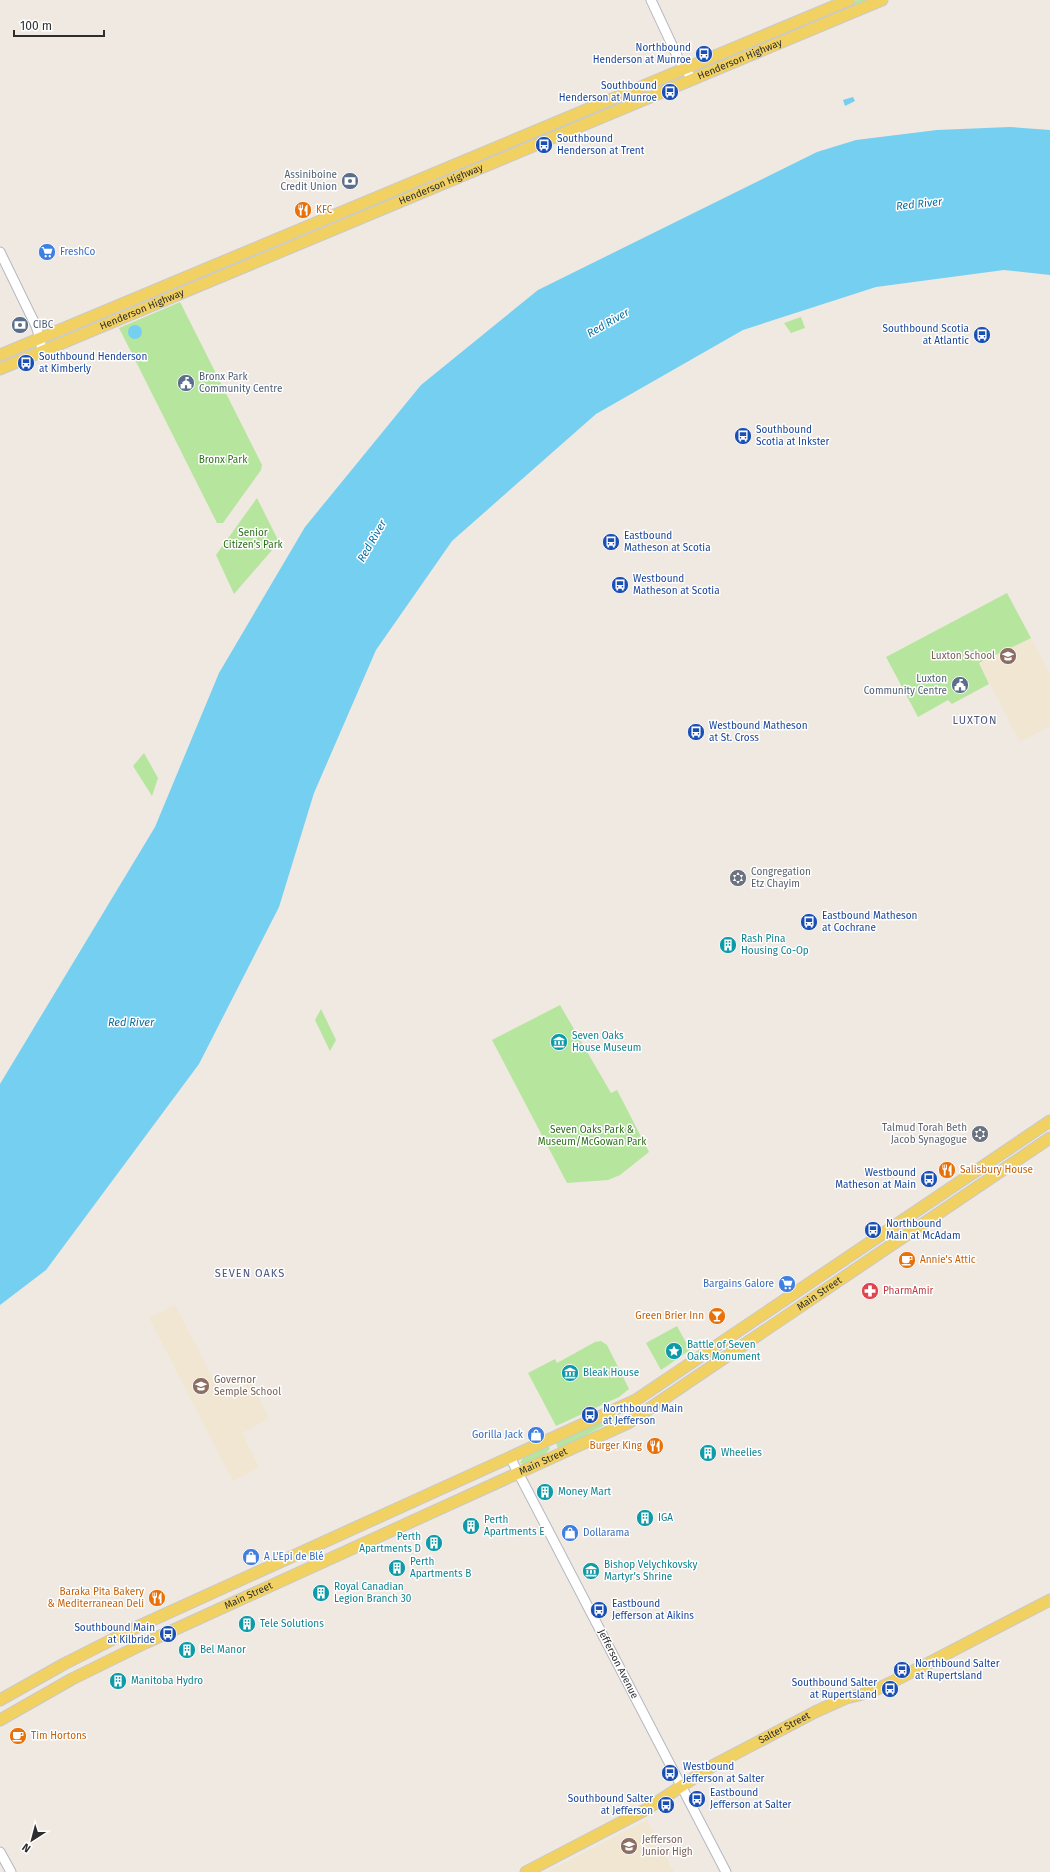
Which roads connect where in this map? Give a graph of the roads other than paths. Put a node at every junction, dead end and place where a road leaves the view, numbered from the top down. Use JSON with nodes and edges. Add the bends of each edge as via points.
{"nodes":[{"id":1,"x":651,"y":0,"type":"edge"},
{"id":2,"x":849,"y":0,"type":"edge"},
{"id":3,"x":882,"y":0,"type":"edge"},
{"id":4,"x":685,"y":68,"type":"junction"},
{"id":5,"x":692,"y":79,"type":"junction"},
{"id":6,"x":446,"y":168,"type":"junction"},
{"id":7,"x":451,"y":180,"type":"junction"},
{"id":8,"x":0,"y":252,"type":"edge"},
{"id":9,"x":40,"y":339,"type":"junction"},
{"id":10,"x":42,"y":352,"type":"junction"},
{"id":11,"x":0,"y":356,"type":"edge"},
{"id":12,"x":0,"y":369,"type":"edge"},
{"id":13,"x":1050,"y":1121,"type":"edge"},
{"id":14,"x":1050,"y":1138,"type":"edge"},
{"id":15,"x":616,"y":1409,"type":"junction"},
{"id":16,"x":614,"y":1430,"type":"junction"},
{"id":17,"x":510,"y":1457,"type":"junction"},
{"id":18,"x":519,"y":1473,"type":"junction"},
{"id":19,"x":363,"y":1524,"type":"junction"},
{"id":20,"x":338,"y":1535,"type":"junction"},
{"id":21,"x":359,"y":1546,"type":"junction"},
{"id":22,"x":333,"y":1558,"type":"junction"},
{"id":23,"x":1050,"y":1600,"type":"edge"},
{"id":24,"x":0,"y":1700,"type":"edge"},
{"id":25,"x":0,"y":1720,"type":"edge"},
{"id":26,"x":682,"y":1788,"type":"junction"},
{"id":27,"x":0,"y":1852,"type":"edge"},
{"id":28,"x":10,"y":1872,"type":"edge"},
{"id":29,"x":526,"y":1872,"type":"edge"},
{"id":30,"x":726,"y":1872,"type":"edge"}],
"edges":[{"from":1,"to":4,"type":"street"},
{"from":2,"to":4,"type":"main road","name":"Henderson Highway"},
{"from":3,"to":5,"type":"main road","name":"Henderson Highway"},
{"from":4,"to":5,"type":"street"},
{"from":4,"to":6,"type":"main road","name":"Henderson Highway"},
{"from":5,"to":7,"type":"main road","name":"Henderson Highway"},
{"from":6,"to":7,"type":"main road"},
{"from":6,"to":9,"type":"main road","name":"Henderson Highway"},
{"from":7,"to":10,"type":"main road","name":"Henderson Highway"},
{"from":8,"to":9,"type":"street"},
{"from":9,"to":10,"type":"street"},
{"from":9,"to":11,"type":"main road","name":"Henderson Highway"},
{"from":10,"to":12,"type":"main road","name":"Henderson Highway"},
{"from":13,"to":15,"type":"main road","name":"Main Street","via":[[648,1394]]},
{"from":14,"to":16,"type":"main road","name":"Main Street"},
{"from":15,"to":16,"type":"main road","via":[[620,1416]]},
{"from":15,"to":17,"type":"main road","name":"Main Street"},
{"from":16,"to":18,"type":"main road","name":"Main Street"},
{"from":17,"to":18,"type":"street","name":"Jefferson Avenue"},
{"from":17,"to":19,"type":"main road","name":"Main Street"},
{"from":18,"to":21,"type":"main road","name":"Main Street"},
{"from":18,"to":26,"type":"street","name":"Jefferson Avenue"},
{"from":19,"to":20,"type":"main road","name":"Main Street"},
{"from":19,"to":21,"type":"main road","via":[[358,1535]]},
{"from":20,"to":22,"type":"main road","via":[[339,1549]]},
{"from":20,"to":24,"type":"main road","name":"Main Street","via":[[137,1627]]},
{"from":21,"to":22,"type":"main road","name":"Main Street"},
{"from":22,"to":25,"type":"main road","name":"Main Street","via":[[145,1642]]},
{"from":23,"to":26,"type":"main road","name":"Salter Street","via":[[889,1684],[838,1701],[815,1712],[714,1765]]},
{"from":26,"to":29,"type":"main road","name":"Salter Street"},
{"from":26,"to":30,"type":"street","name":"Jefferson Avenue"},
{"from":27,"to":28,"type":"street"}]}
